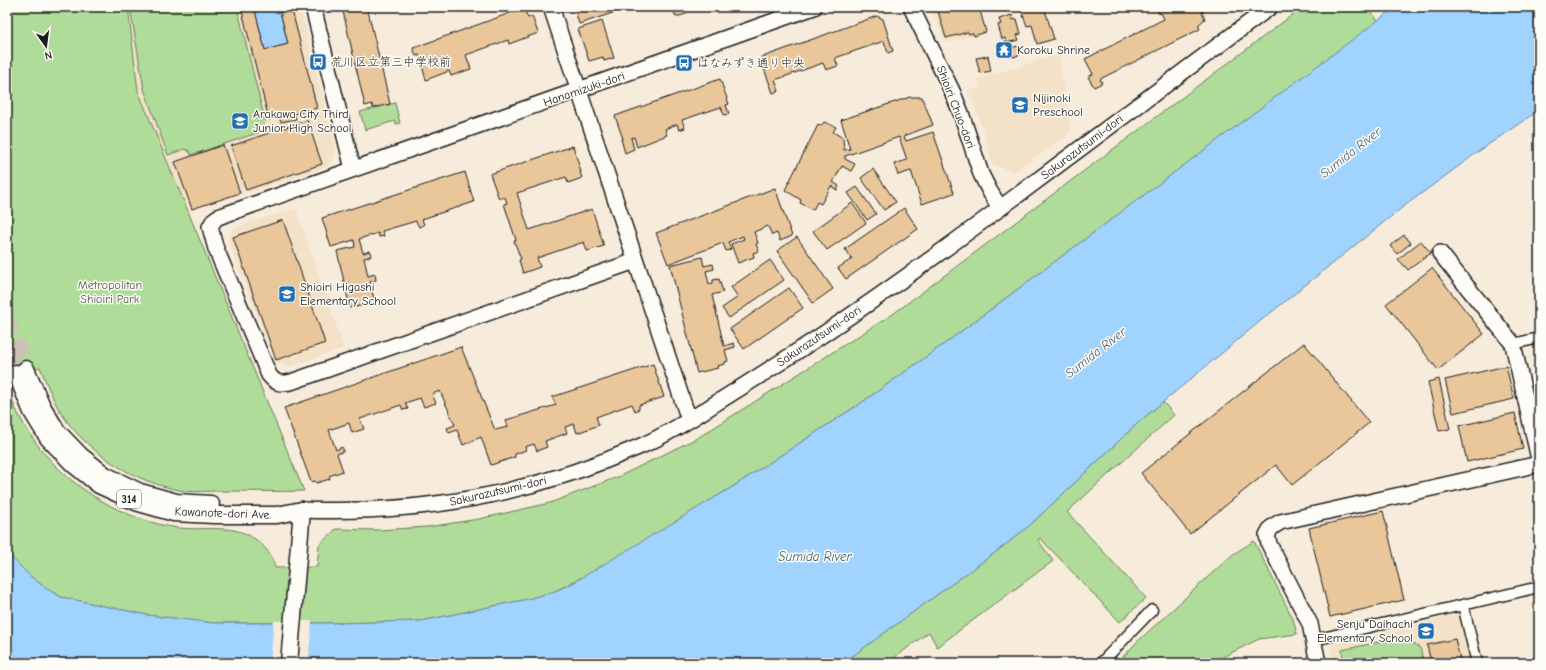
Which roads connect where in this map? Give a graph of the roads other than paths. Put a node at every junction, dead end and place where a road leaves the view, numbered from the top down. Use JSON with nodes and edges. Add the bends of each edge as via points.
{"nodes":[{"id":1,"x":313,"y":7,"type":"edge"},
{"id":2,"x":551,"y":7,"type":"edge"},
{"id":3,"x":814,"y":7,"type":"edge"},
{"id":4,"x":911,"y":7,"type":"edge"},
{"id":5,"x":1270,"y":7,"type":"edge"},
{"id":6,"x":579,"y":90,"type":"junction"},
{"id":7,"x":353,"y":169,"type":"junction"},
{"id":8,"x":1000,"y":208,"type":"junction"},
{"id":9,"x":1440,"y":253,"type":"dead end"},
{"id":10,"x":635,"y":261,"type":"junction"},
{"id":11,"x":1539,"y":338,"type":"edge"},
{"id":12,"x":1513,"y":344,"type":"junction"},
{"id":13,"x":21,"y":371,"type":"tunnel mouth"},
{"id":14,"x":689,"y":420,"type":"junction"},
{"id":15,"x":1539,"y":459,"type":"edge"},
{"id":16,"x":1539,"y":464,"type":"edge"},
{"id":17,"x":302,"y":510,"type":"junction"},
{"id":18,"x":1539,"y":587,"type":"edge"},
{"id":19,"x":1463,"y":604,"type":"junction"},
{"id":20,"x":1152,"y":610,"type":"dead end"},
{"id":21,"x":1314,"y":640,"type":"junction"},
{"id":22,"x":289,"y":663,"type":"edge"},
{"id":23,"x":1101,"y":663,"type":"edge"},
{"id":24,"x":1318,"y":663,"type":"edge"},
{"id":25,"x":1477,"y":663,"type":"edge"}],
"edges":[{"from":1,"to":7,"type":"street"},
{"from":2,"to":6,"type":"street"},
{"from":3,"to":6,"type":"street","name":"Hanamizuki-dori"},
{"from":4,"to":8,"type":"street","name":"Shioiri Chuo-dori","via":[[952,91],[981,174]]},
{"from":5,"to":8,"type":"street","name":"Sakurazutsumi-dori"},
{"from":6,"to":7,"type":"street","name":"Hanamizuki-dori"},
{"from":6,"to":10,"type":"street"},
{"from":7,"to":10,"type":"street","name":"Hanamizuki-dori","via":[[218,216],[210,224],[216,249],[264,363],[272,379],[279,383],[291,382]]},
{"from":8,"to":14,"type":"street","name":"Sakurazutsumi-dori","via":[[869,303]]},
{"from":9,"to":12,"type":"street"},
{"from":10,"to":14,"type":"street"},
{"from":11,"to":12,"type":"street"},
{"from":12,"to":15,"type":"street"},
{"from":13,"to":17,"type":"main road","name":"Kawanote-dori Ave.","number":"314","via":[[57,431],[81,456],[105,475],[140,492],[176,502],[277,505]]},
{"from":14,"to":17,"type":"street","name":"Sakurazutsumi-dori","via":[[671,432],[622,454],[512,491],[423,507]]},
{"from":16,"to":21,"type":"street","via":[[1280,522],[1271,528],[1267,535],[1269,544],[1310,624]]},
{"from":17,"to":22,"type":"main road"},
{"from":18,"to":19,"type":"street"},
{"from":19,"to":21,"type":"street"},
{"from":19,"to":25,"type":"street"},
{"from":20,"to":23,"type":"street"},
{"from":21,"to":24,"type":"street"}]}
